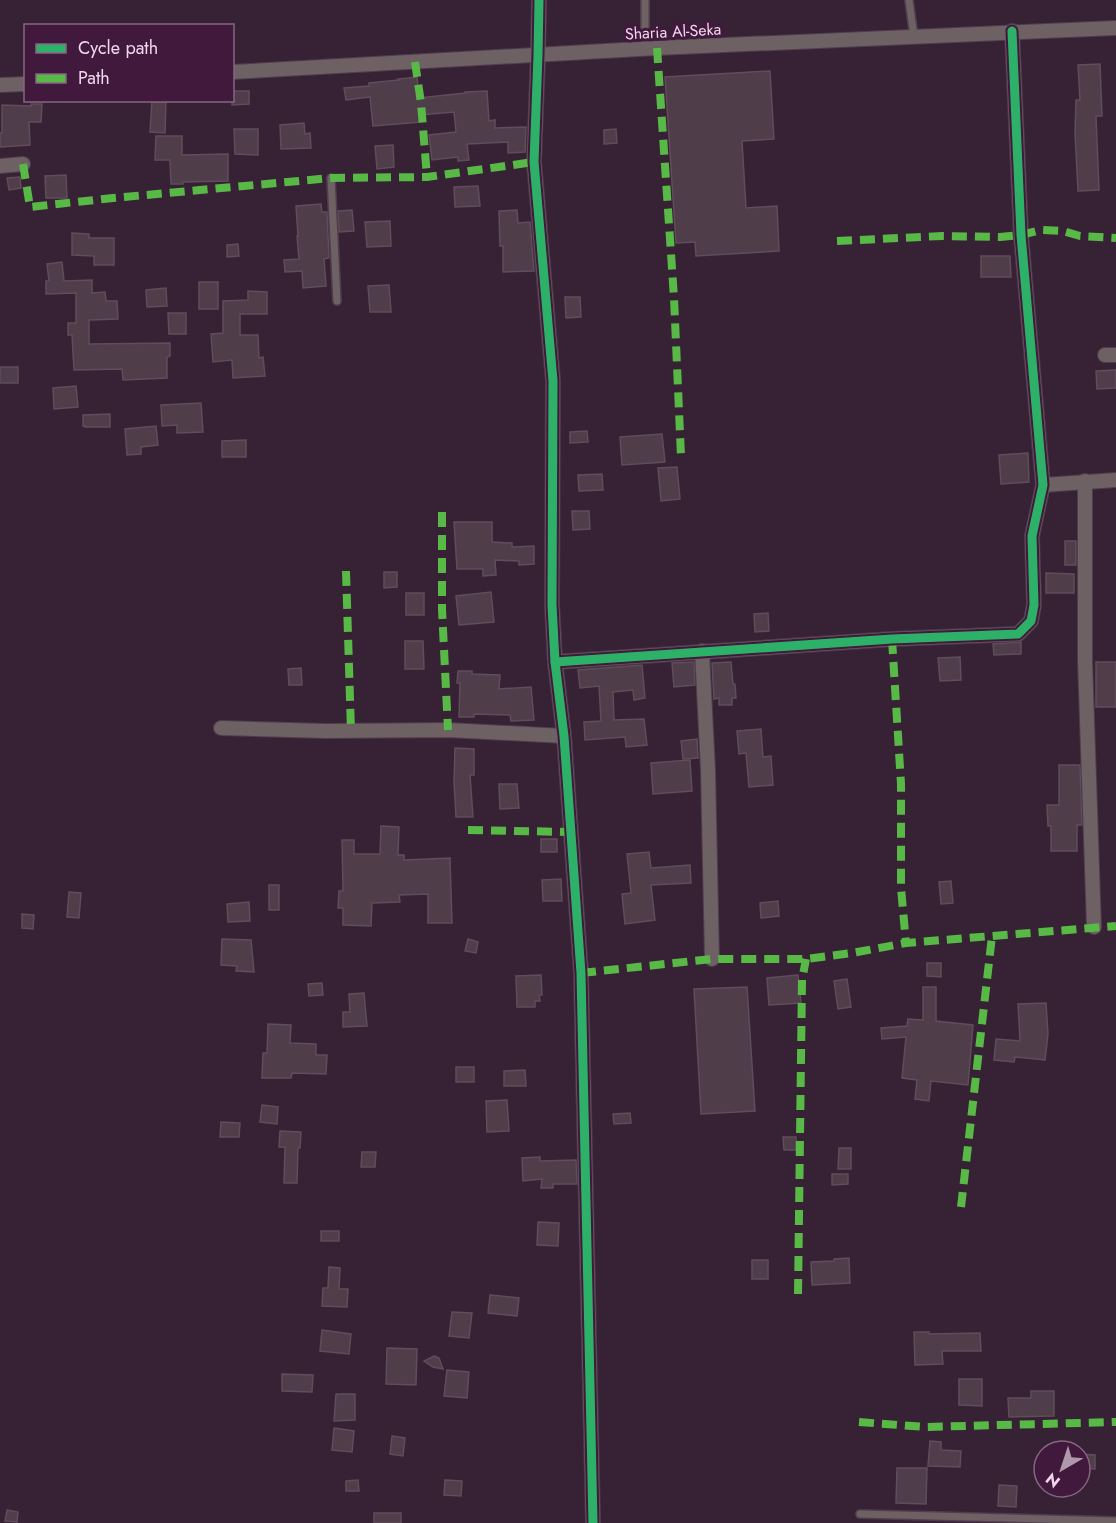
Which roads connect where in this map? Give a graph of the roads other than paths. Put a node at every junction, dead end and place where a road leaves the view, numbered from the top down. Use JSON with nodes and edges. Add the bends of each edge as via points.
{"nodes":[{"id":1,"x":538,"y":0,"type":"edge"},
{"id":2,"x":645,"y":0,"type":"edge"},
{"id":3,"x":909,"y":0,"type":"edge"},
{"id":4,"x":1116,"y":27,"type":"edge"},
{"id":5,"x":1012,"y":31,"type":"junction"},
{"id":6,"x":914,"y":37,"type":"junction"},
{"id":7,"x":645,"y":49,"type":"junction"},
{"id":8,"x":538,"y":55,"type":"junction"},
{"id":9,"x":234,"y":72,"type":"edge"},
{"id":10,"x":24,"y":84,"type":"edge"},
{"id":11,"x":0,"y":85,"type":"edge"},
{"id":12,"x":23,"y":164,"type":"dead end"},
{"id":13,"x":0,"y":166,"type":"edge"},
{"id":14,"x":331,"y":178,"type":"dead end"},
{"id":15,"x":337,"y":301,"type":"dead end"},
{"id":16,"x":1116,"y":480,"type":"edge"},
{"id":17,"x":1085,"y":481,"type":"junction"},
{"id":18,"x":1043,"y":485,"type":"junction"},
{"id":19,"x":702,"y":651,"type":"junction"},
{"id":20,"x":555,"y":662,"type":"junction"},
{"id":21,"x":221,"y":728,"type":"dead end"},
{"id":22,"x":564,"y":736,"type":"junction"},
{"id":23,"x":1094,"y":927,"type":"dead end"},
{"id":24,"x":712,"y":959,"type":"dead end"},
{"id":25,"x":860,"y":1514,"type":"dead end"},
{"id":26,"x":1116,"y":1521,"type":"edge"},
{"id":27,"x":593,"y":1523,"type":"edge"}],
"edges":[{"from":1,"to":8,"type":"street"},
{"from":2,"to":7,"type":"lane"},
{"from":3,"to":6,"type":"lane"},
{"from":4,"to":5,"type":"street","name":"Sharia Al-Seka"},
{"from":5,"to":6,"type":"street","name":"Sharia Al-Seka"},
{"from":5,"to":18,"type":"street","via":[[1021,235]]},
{"from":6,"to":7,"type":"street","name":"Sharia Al-Seka"},
{"from":7,"to":8,"type":"street","name":"Sharia Al-Seka"},
{"from":8,"to":9,"type":"street","name":"Sharia Al-Seka"},
{"from":8,"to":20,"type":"street","via":[[534,162],[553,381]]},
{"from":10,"to":11,"type":"street"},
{"from":12,"to":13,"type":"street"},
{"from":14,"to":15,"type":"lane"},
{"from":16,"to":17,"type":"street"},
{"from":17,"to":18,"type":"street"},
{"from":17,"to":23,"type":"street","via":[[1085,661]]},
{"from":18,"to":19,"type":"street","via":[[1032,536],[1034,605],[1031,621],[1018,634]]},
{"from":19,"to":20,"type":"street"},
{"from":19,"to":24,"type":"street"},
{"from":20,"to":22,"type":"street"},
{"from":21,"to":22,"type":"street","via":[[448,730]]},
{"from":22,"to":27,"type":"street","via":[[581,973]]},
{"from":25,"to":26,"type":"lane"}]}
